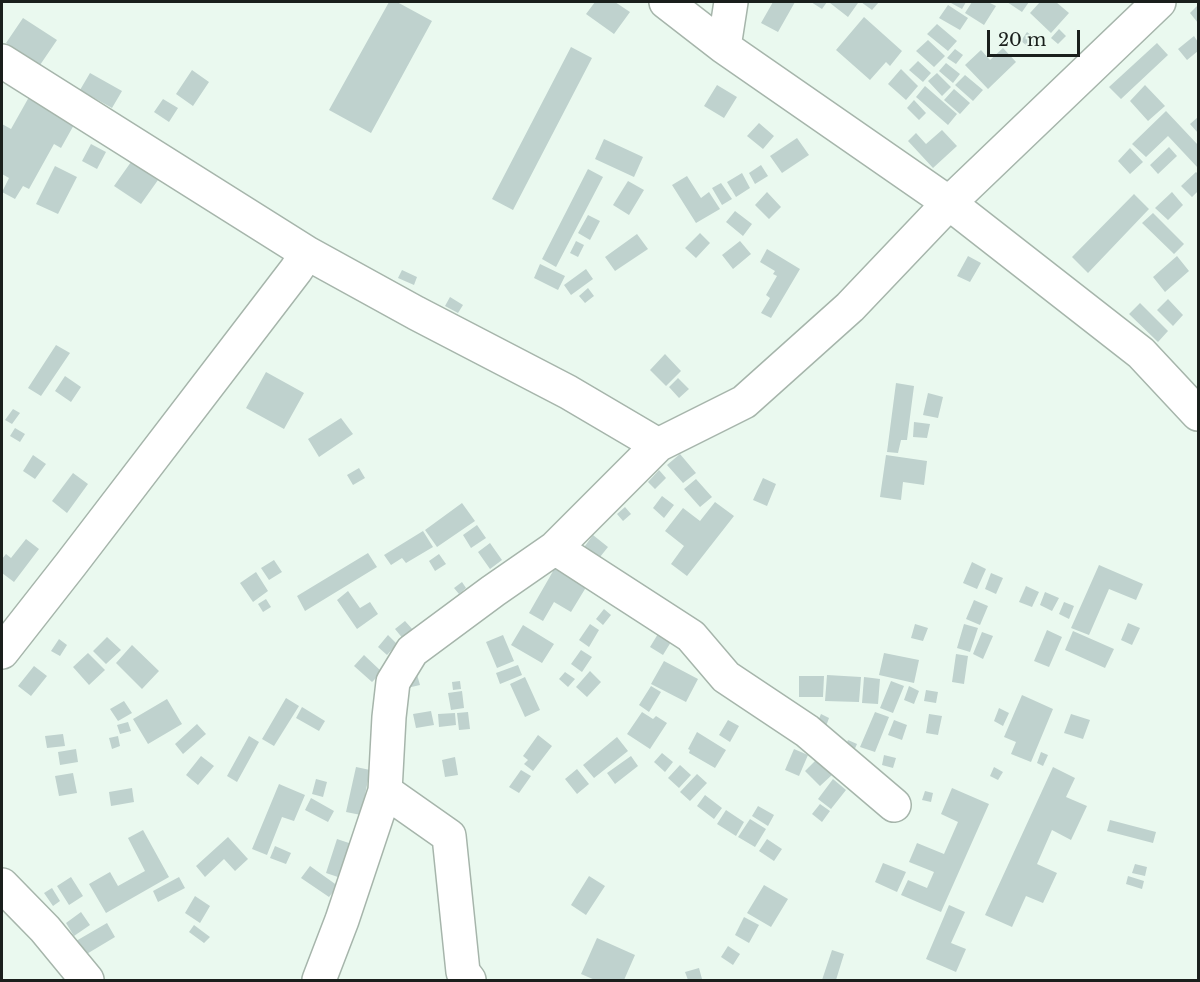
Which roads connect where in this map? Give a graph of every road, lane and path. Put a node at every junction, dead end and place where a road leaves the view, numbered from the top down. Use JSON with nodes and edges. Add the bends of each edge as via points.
{"nodes":[{"id":1,"x":666,"y":2,"type":"edge"},
{"id":2,"x":731,"y":2,"type":"edge"},
{"id":3,"x":1159,"y":2,"type":"edge"},
{"id":4,"x":724,"y":47,"type":"junction"},
{"id":5,"x":2,"y":61,"type":"edge"},
{"id":6,"x":949,"y":203,"type":"junction"},
{"id":7,"x":308,"y":253,"type":"junction"},
{"id":8,"x":1198,"y":414,"type":"edge"},
{"id":9,"x":658,"y":445,"type":"junction"},
{"id":10,"x":555,"y":548,"type":"junction"},
{"id":11,"x":2,"y":652,"type":"edge"},
{"id":12,"x":385,"y":791,"type":"junction"},
{"id":13,"x":894,"y":805,"type":"dead end"},
{"id":14,"x":2,"y":885,"type":"edge"},
{"id":15,"x":87,"y":981,"type":"edge"},
{"id":16,"x":319,"y":981,"type":"edge"},
{"id":17,"x":469,"y":981,"type":"edge"}],
"edges":[{"from":1,"to":4,"type":"street"},
{"from":2,"to":4,"type":"street"},
{"from":3,"to":6,"type":"street"},
{"from":4,"to":6,"type":"street"},
{"from":5,"to":7,"type":"street"},
{"from":6,"to":8,"type":"street","via":[[1141,353]]},
{"from":6,"to":9,"type":"street","via":[[850,307],[744,402]]},
{"from":7,"to":9,"type":"street","via":[[568,392]]},
{"from":7,"to":11,"type":"street"},
{"from":9,"to":10,"type":"street"},
{"from":10,"to":12,"type":"street","via":[[412,651],[393,682]]},
{"from":10,"to":13,"type":"street","via":[[691,636],[726,676],[807,731]]},
{"from":12,"to":16,"type":"street"},
{"from":12,"to":17,"type":"street","via":[[449,836],[463,972]]},
{"from":14,"to":15,"type":"street","via":[[45,929]]}]}
